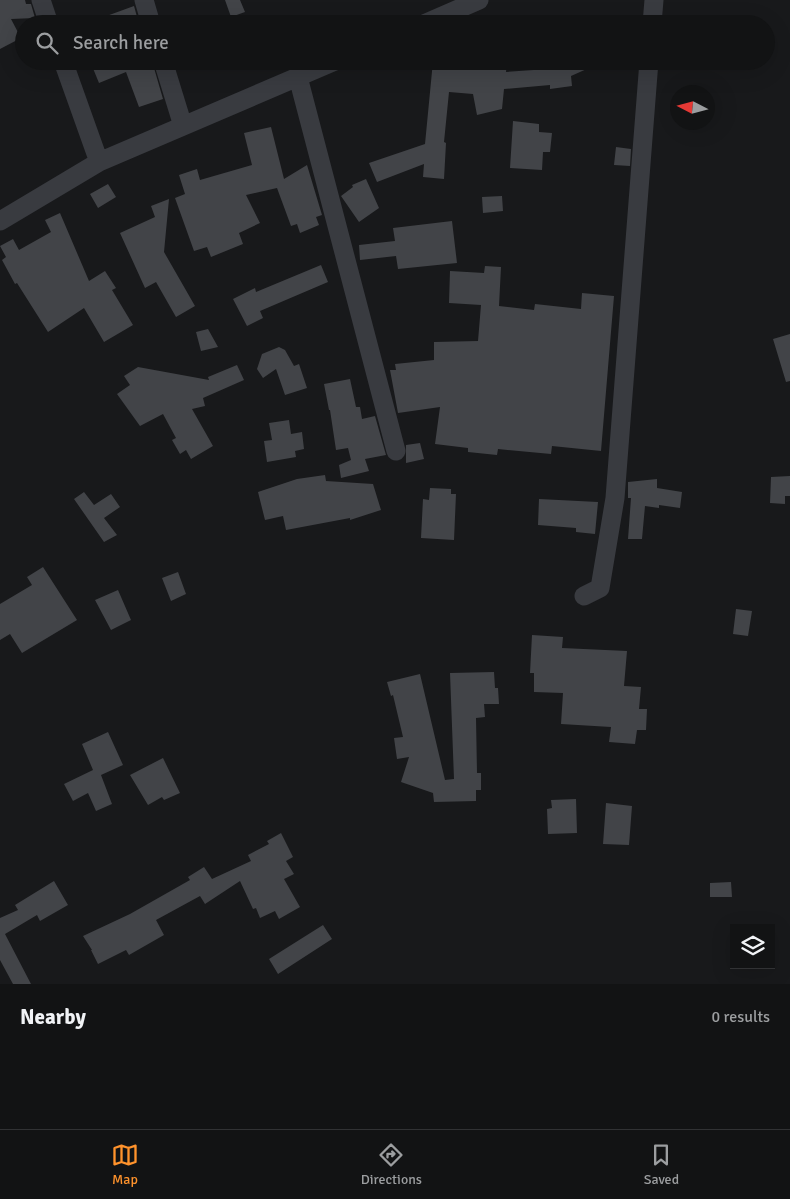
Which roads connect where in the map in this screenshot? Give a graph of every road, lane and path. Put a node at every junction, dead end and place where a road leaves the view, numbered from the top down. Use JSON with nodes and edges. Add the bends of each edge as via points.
{"nodes":[{"id":1,"x":41,"y":0,"type":"edge"},
{"id":2,"x":144,"y":0,"type":"edge"},
{"id":3,"x":480,"y":0,"type":"edge"},
{"id":4,"x":654,"y":0,"type":"edge"},
{"id":5,"x":46,"y":15,"type":"edge"},
{"id":6,"x":148,"y":15,"type":"edge"},
{"id":7,"x":445,"y":15,"type":"edge"},
{"id":8,"x":653,"y":15,"type":"edge"},
{"id":9,"x":66,"y":70,"type":"edge"},
{"id":10,"x":166,"y":70,"type":"edge"},
{"id":11,"x":314,"y":70,"type":"edge"},
{"id":12,"x":648,"y":70,"type":"edge"},
{"id":13,"x":298,"y":77,"type":"junction"},
{"id":14,"x":183,"y":126,"type":"junction"},
{"id":15,"x":99,"y":162,"type":"junction"},
{"id":16,"x":0,"y":221,"type":"edge"},
{"id":17,"x":396,"y":451,"type":"dead end"},
{"id":18,"x":584,"y":596,"type":"dead end"}],
"edges":[{"from":1,"to":5,"type":"street"},
{"from":2,"to":6,"type":"street"},
{"from":3,"to":7,"type":"street"},
{"from":4,"to":8,"type":"street"},
{"from":9,"to":15,"type":"street"},
{"from":10,"to":14,"type":"street"},
{"from":11,"to":13,"type":"street"},
{"from":12,"to":18,"type":"street","via":[[616,498],[600,588]]},
{"from":13,"to":14,"type":"street"},
{"from":13,"to":17,"type":"street"},
{"from":14,"to":15,"type":"street"},
{"from":15,"to":16,"type":"street"}]}
